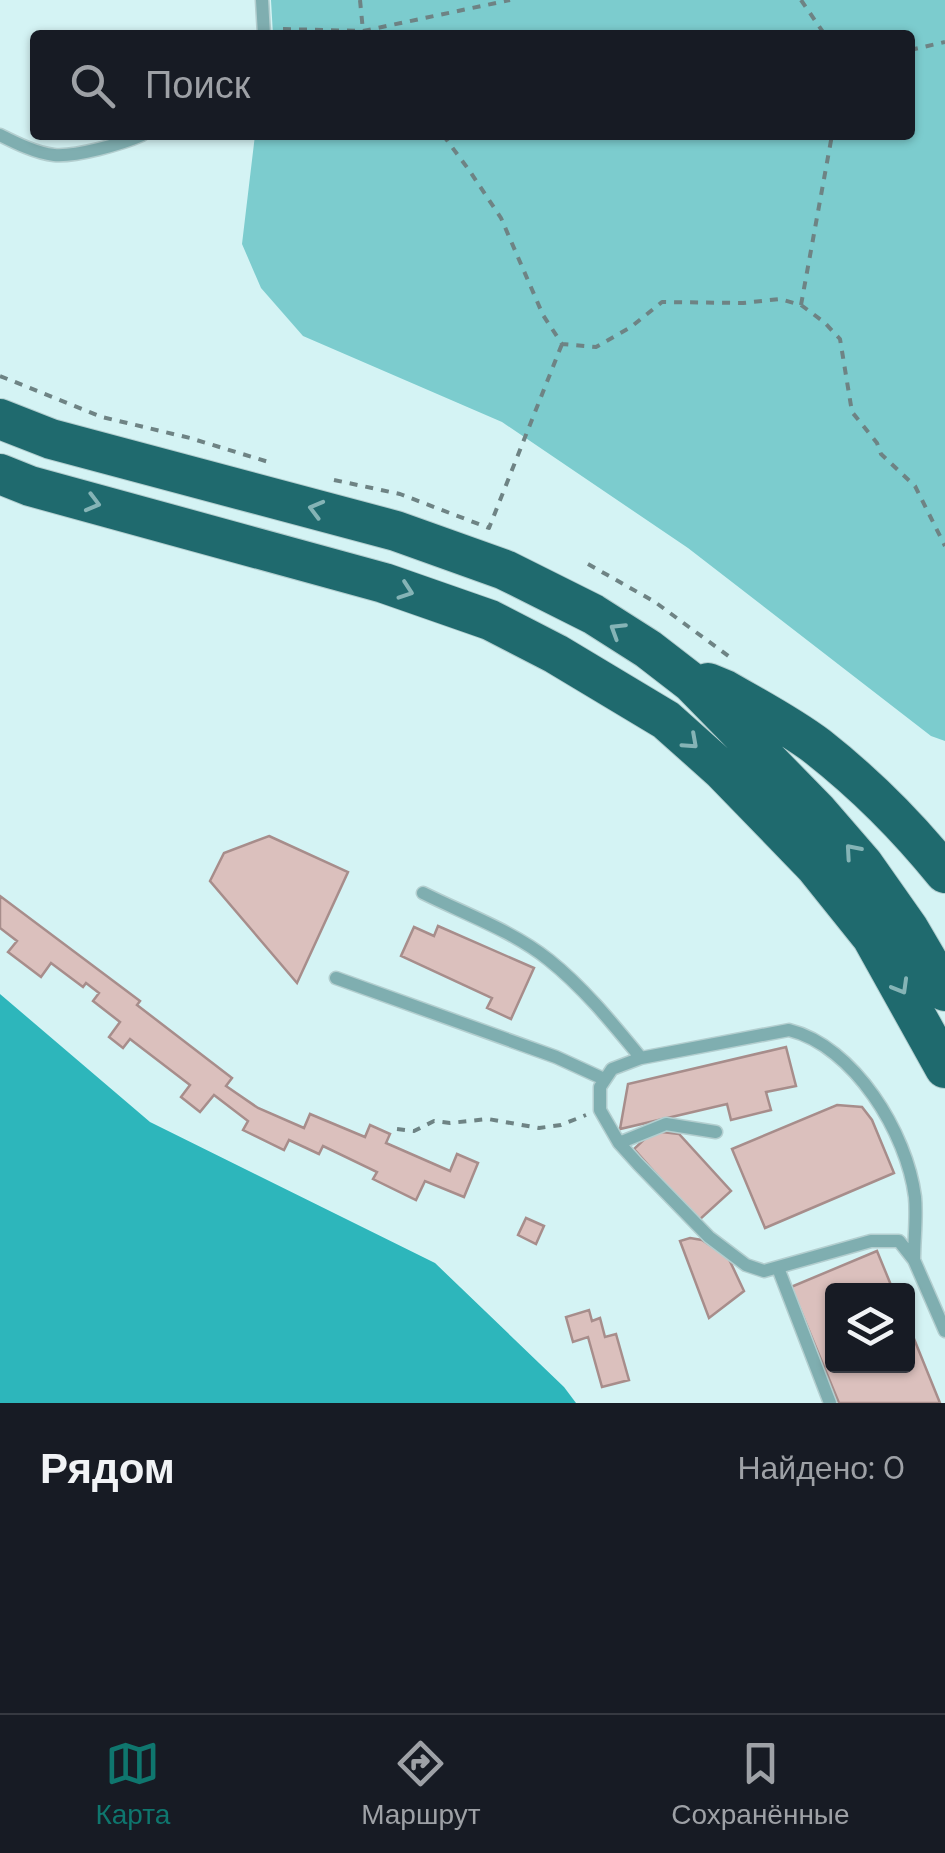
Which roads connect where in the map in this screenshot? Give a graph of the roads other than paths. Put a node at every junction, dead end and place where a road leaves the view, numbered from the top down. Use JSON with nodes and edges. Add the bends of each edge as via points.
{"nodes":[{"id":1,"x":262,"y":0,"type":"edge"},
{"id":2,"x":264,"y":30,"type":"edge"},
{"id":3,"x":0,"y":134,"type":"edge"},
{"id":4,"x":131,"y":140,"type":"edge"},
{"id":5,"x":0,"y":419,"type":"edge"},
{"id":6,"x":0,"y":474,"type":"edge"},
{"id":7,"x":674,"y":670,"type":"junction"},
{"id":8,"x":945,"y":872,"type":"edge"},
{"id":9,"x":423,"y":894,"type":"dead end"},
{"id":10,"x":336,"y":978,"type":"dead end"},
{"id":11,"x":945,"y":990,"type":"edge"},
{"id":12,"x":641,"y":1058,"type":"junction"},
{"id":13,"x":945,"y":1068,"type":"edge"},
{"id":14,"x":604,"y":1080,"type":"junction"},
{"id":15,"x":716,"y":1132,"type":"dead end"},
{"id":16,"x":618,"y":1143,"type":"junction"},
{"id":17,"x":914,"y":1260,"type":"junction"},
{"id":18,"x":778,"y":1268,"type":"junction"},
{"id":19,"x":945,"y":1332,"type":"edge"},
{"id":20,"x":830,"y":1403,"type":"edge"}],
"edges":[{"from":1,"to":2,"type":"lane"},
{"from":3,"to":4,"type":"lane","via":[[56,155]]},
{"from":7,"to":5,"type":"highway","one_way":true,"via":[[593,614],[396,530],[51,439]]},
{"from":6,"to":13,"type":"highway","one_way":true,"via":[[490,620],[666,720],[790,838],[872,936]]},
{"from":7,"to":8,"type":"highway","via":[[725,690],[815,745]]},
{"from":11,"to":7,"type":"highway","one_way":true,"via":[[863,864]]},
{"from":9,"to":12,"type":"lane","via":[[548,959]]},
{"from":10,"to":14,"type":"lane"},
{"from":12,"to":14,"type":"lane","via":[[612,1069]]},
{"from":12,"to":17,"type":"lane","via":[[789,1030],[823,1044],[860,1080],[897,1132],[915,1196]]},
{"from":14,"to":16,"type":"lane","via":[[600,1110]]},
{"from":15,"to":16,"type":"lane","via":[[666,1124]]},
{"from":16,"to":18,"type":"lane","via":[[746,1265]]},
{"from":17,"to":18,"type":"lane","via":[[900,1241],[871,1240]]},
{"from":17,"to":19,"type":"lane"},
{"from":18,"to":20,"type":"lane"}]}
